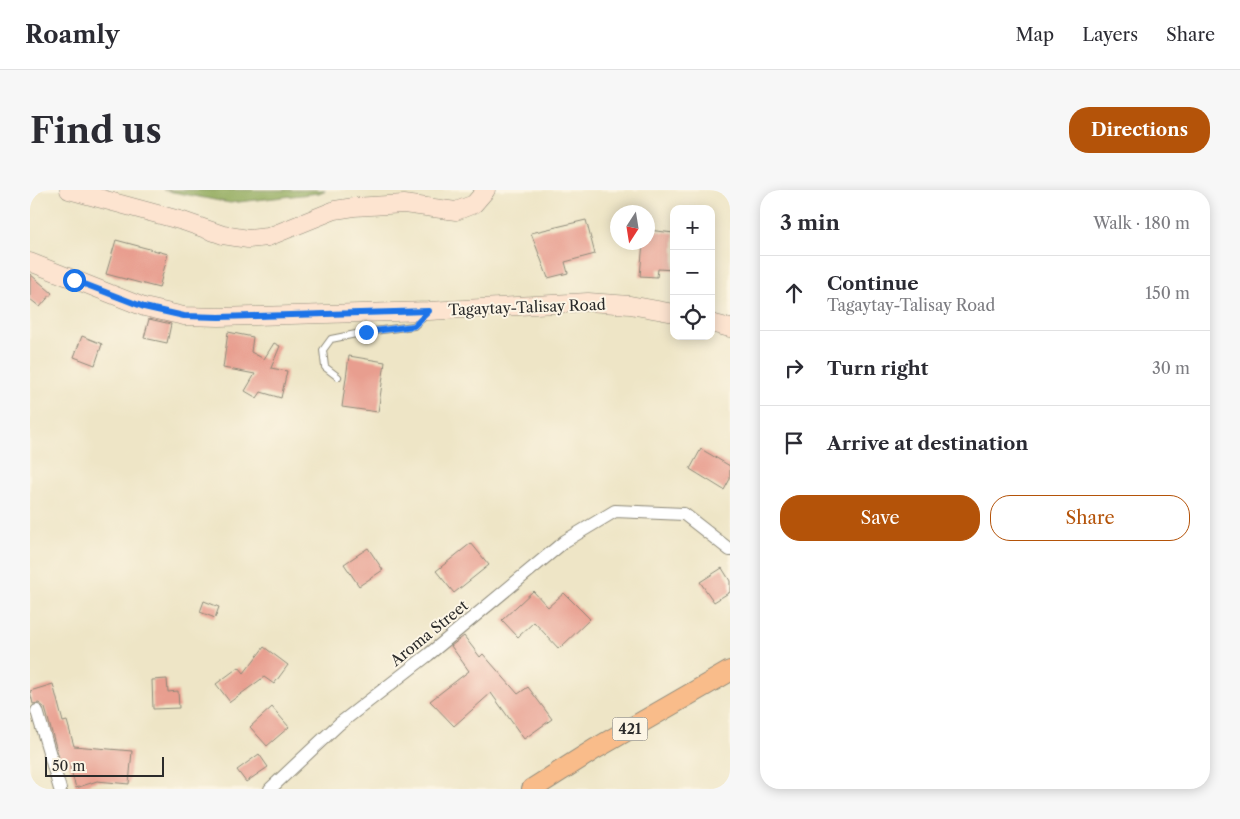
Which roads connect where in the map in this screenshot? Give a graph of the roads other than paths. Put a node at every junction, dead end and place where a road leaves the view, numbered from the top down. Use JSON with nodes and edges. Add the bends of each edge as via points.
{"nodes":[{"id":1,"x":69,"y":190,"type":"edge"},
{"id":2,"x":486,"y":190,"type":"edge"},
{"id":3,"x":30,"y":262,"type":"edge"},
{"id":4,"x":429,"y":311,"type":"junction"},
{"id":5,"x":670,"y":312,"type":"edge"},
{"id":6,"x":715,"y":324,"type":"edge"},
{"id":7,"x":730,"y":328,"type":"edge"},
{"id":8,"x":338,"y":377,"type":"dead end"},
{"id":9,"x":730,"y":550,"type":"edge"},
{"id":10,"x":730,"y":671,"type":"edge"},
{"id":11,"x":37,"y":712,"type":"dead end"},
{"id":12,"x":60,"y":789,"type":"edge"},
{"id":13,"x":270,"y":789,"type":"edge"},
{"id":14,"x":532,"y":789,"type":"edge"}],
"edges":[{"from":1,"to":2,"type":"main road","via":[[223,235],[248,239],[268,237],[335,210],[354,207],[404,204],[456,211],[474,204]]},
{"from":3,"to":4,"type":"main road","name":"Tagaytay-Talisay Road","via":[[144,307],[184,316]]},
{"from":4,"to":5,"type":"main road","name":"Tagaytay-Talisay Road","via":[[588,302]]},
{"from":4,"to":8,"type":"lane","via":[[414,326],[332,339],[323,350],[325,367]]},
{"from":6,"to":7,"type":"main road"},
{"from":9,"to":13,"type":"street","name":"Aroma Street","via":[[684,514],[615,511],[565,541],[339,724]]},
{"from":10,"to":14,"type":"main road","number":"421"},
{"from":11,"to":12,"type":"street"}]}
